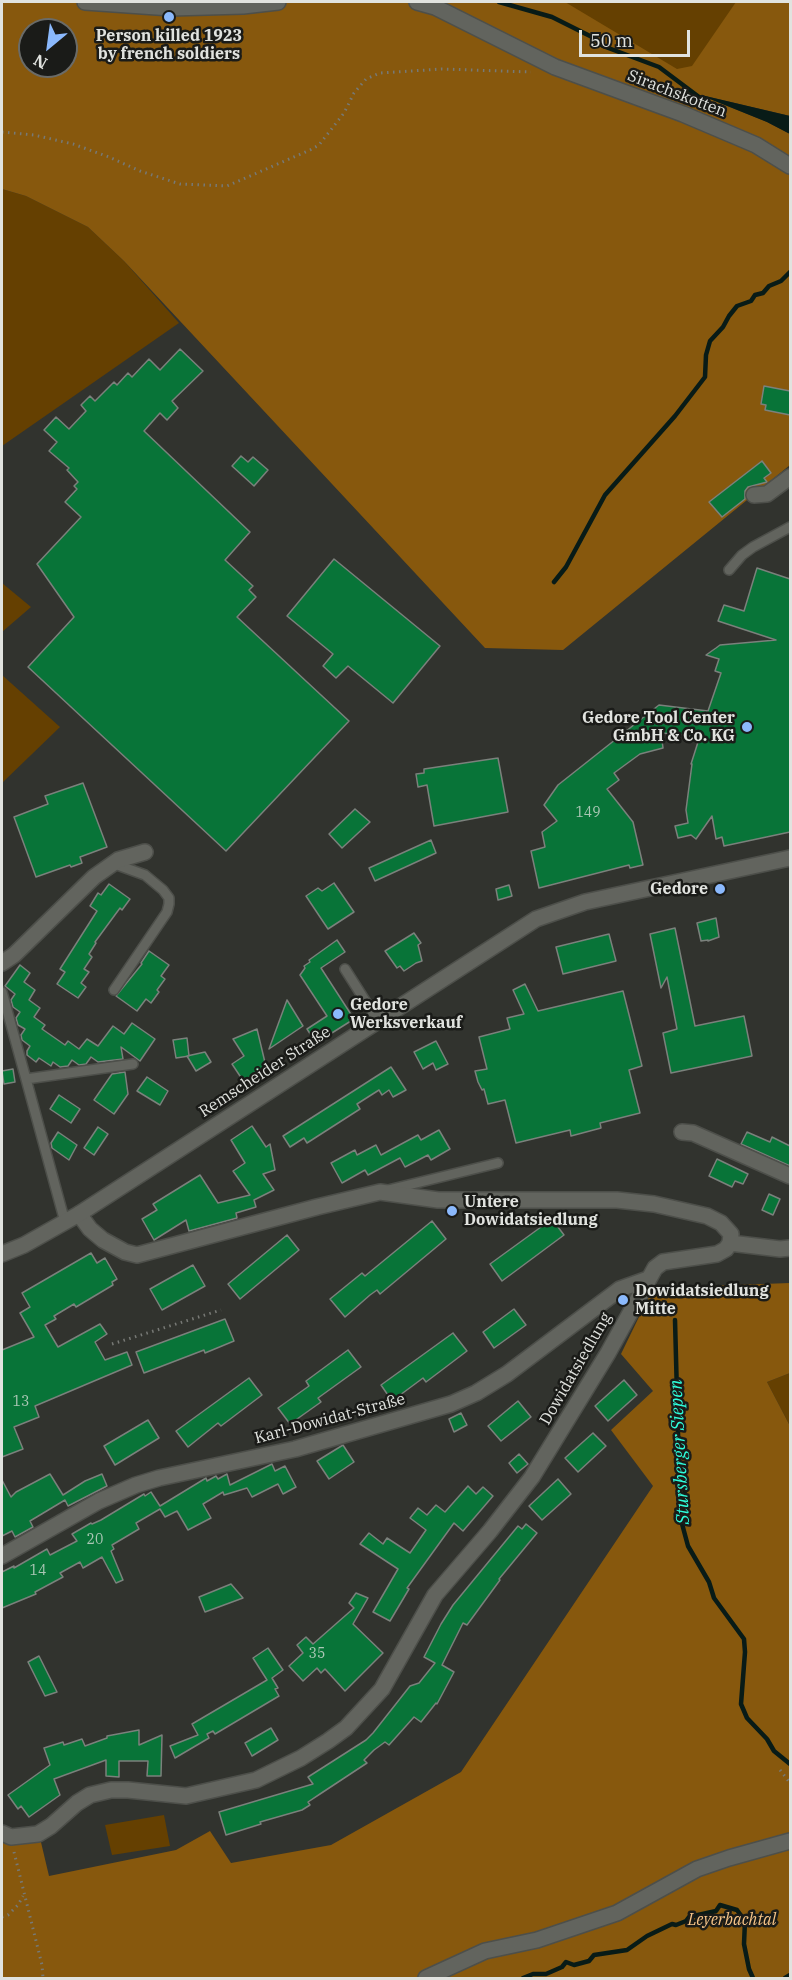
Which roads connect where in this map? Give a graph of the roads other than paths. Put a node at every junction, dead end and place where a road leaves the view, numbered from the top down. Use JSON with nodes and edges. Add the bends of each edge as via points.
{"nodes":[{"id":1,"x":85,"y":2,"type":"edge"},
{"id":2,"x":278,"y":2,"type":"edge"},
{"id":3,"x":417,"y":2,"type":"edge"},
{"id":4,"x":790,"y":166,"type":"edge"},
{"id":5,"x":790,"y":477,"type":"edge"},
{"id":6,"x":754,"y":495,"type":"dead end"},
{"id":7,"x":790,"y":527,"type":"edge"},
{"id":8,"x":729,"y":570,"type":"dead end"},
{"id":9,"x":145,"y":852,"type":"dead end"},
{"id":10,"x":790,"y":858,"type":"edge"},
{"id":11,"x":112,"y":863,"type":"junction"},
{"id":12,"x":2,"y":963,"type":"edge"},
{"id":13,"x":345,"y":969,"type":"dead end"},
{"id":14,"x":114,"y":990,"type":"dead end"},
{"id":15,"x":2,"y":992,"type":"edge"},
{"id":16,"x":378,"y":1021,"type":"junction"},
{"id":17,"x":133,"y":1064,"type":"dead end"},
{"id":18,"x":26,"y":1079,"type":"junction"},
{"id":19,"x":682,"y":1132,"type":"dead end"},
{"id":20,"x":498,"y":1162,"type":"dead end"},
{"id":21,"x":790,"y":1176,"type":"edge"},
{"id":22,"x":380,"y":1192,"type":"junction"},
{"id":23,"x":79,"y":1214,"type":"junction"},
{"id":24,"x":64,"y":1222,"type":"junction"},
{"id":25,"x":730,"y":1243,"type":"junction"},
{"id":26,"x":790,"y":1248,"type":"edge"},
{"id":27,"x":2,"y":1254,"type":"edge"},
{"id":28,"x":648,"y":1280,"type":"junction"},
{"id":29,"x":2,"y":1556,"type":"edge"},
{"id":30,"x":6,"y":1835,"type":"edge"},
{"id":31,"x":790,"y":1841,"type":"edge"},
{"id":32,"x":426,"y":1978,"type":"edge"}],
"edges":[{"from":1,"to":2,"type":"street","via":[[171,8]]},
{"from":3,"to":4,"type":"street","name":"Sirachskotten","via":[[435,7],[555,67],[756,145]]},
{"from":5,"to":6,"type":"street","via":[[767,494]]},
{"from":7,"to":8,"type":"lane","via":[[753,547]]},
{"from":9,"to":11,"type":"street"},
{"from":10,"to":16,"type":"street","name":"Remscheider Straße","via":[[585,902],[536,919]]},
{"from":11,"to":12,"type":"street","via":[[93,876]]},
{"from":11,"to":14,"type":"lane","via":[[145,875],[163,890],[170,904]]},
{"from":13,"to":16,"type":"lane"},
{"from":15,"to":18,"type":"lane"},
{"from":16,"to":23,"type":"street","name":"Remscheider Straße"},
{"from":17,"to":18,"type":"lane"},
{"from":18,"to":24,"type":"lane"},
{"from":19,"to":21,"type":"street","via":[[693,1133]]},
{"from":20,"to":22,"type":"lane"},
{"from":22,"to":23,"type":"street","via":[[137,1255],[103,1240]]},
{"from":22,"to":25,"type":"street","via":[[438,1200],[617,1200],[654,1204],[721,1223],[731,1234]]},
{"from":23,"to":24,"type":"street","name":"Remscheider Straße"},
{"from":24,"to":27,"type":"street","name":"Remscheider Straße"},
{"from":25,"to":26,"type":"street"},
{"from":25,"to":28,"type":"street","name":"Dowidatsiedlung","via":[[717,1254],[663,1262]]},
{"from":28,"to":29,"type":"street","name":"Karl-Dowidat-Straße","via":[[620,1289],[507,1374],[451,1404],[305,1446],[136,1485],[99,1501]]},
{"from":28,"to":30,"type":"street","name":"Dowidatsiedlung","via":[[532,1477],[435,1594],[382,1689],[346,1728],[301,1758],[256,1780],[186,1796],[111,1790],[76,1803],[38,1834]]},
{"from":31,"to":32,"type":"street","via":[[697,1869],[617,1913],[537,1940],[484,1952]]}]}
